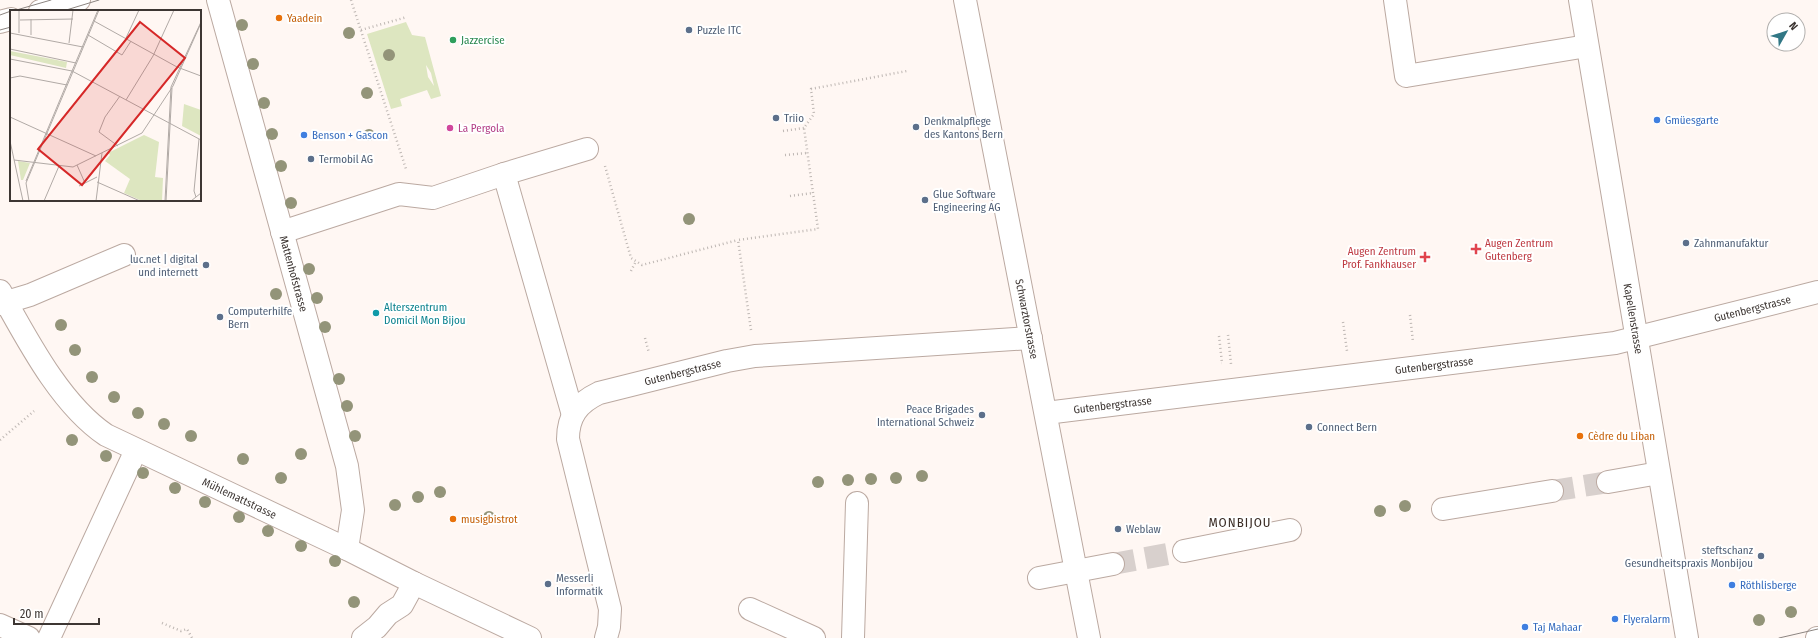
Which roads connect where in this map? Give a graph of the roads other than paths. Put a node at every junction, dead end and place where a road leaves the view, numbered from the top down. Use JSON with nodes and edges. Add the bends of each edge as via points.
{"nodes":[{"id":1,"x":79,"y":0,"type":"edge"},
{"id":2,"x":218,"y":0,"type":"edge"},
{"id":3,"x":965,"y":0,"type":"edge"},
{"id":4,"x":1395,"y":0,"type":"edge"},
{"id":5,"x":1580,"y":0,"type":"edge"},
{"id":6,"x":44,"y":10,"type":"edge"},
{"id":7,"x":10,"y":19,"type":"edge"},
{"id":8,"x":0,"y":22,"type":"edge"},
{"id":9,"x":1587,"y":46,"type":"junction"},
{"id":10,"x":587,"y":149,"type":"road end"},
{"id":11,"x":504,"y":174,"type":"junction"},
{"id":12,"x":282,"y":232,"type":"junction"},
{"id":13,"x":124,"y":255,"type":"dead end"},
{"id":14,"x":1818,"y":292,"type":"edge"},
{"id":15,"x":2,"y":299,"type":"edge"},
{"id":16,"x":1031,"y":338,"type":"junction"},
{"id":17,"x":1636,"y":338,"type":"junction"},
{"id":18,"x":1046,"y":413,"type":"junction"},
{"id":19,"x":572,"y":415,"type":"junction"},
{"id":20,"x":136,"y":450,"type":"junction"},
{"id":21,"x":1659,"y":474,"type":"junction"},
{"id":22,"x":1608,"y":482,"type":"tunnel mouth"},
{"id":23,"x":1552,"y":491,"type":"tunnel mouth"},
{"id":24,"x":857,"y":503,"type":"dead end"},
{"id":25,"x":1443,"y":509,"type":"dead end"},
{"id":26,"x":1290,"y":530,"type":"dead end"},
{"id":27,"x":347,"y":549,"type":"junction"},
{"id":28,"x":1184,"y":551,"type":"tunnel mouth"},
{"id":29,"x":1114,"y":564,"type":"tunnel mouth"},
{"id":30,"x":1076,"y":571,"type":"junction"},
{"id":31,"x":1039,"y":578,"type":"dead end"},
{"id":32,"x":414,"y":583,"type":"junction"},
{"id":33,"x":750,"y":609,"type":"dead end"},
{"id":34,"x":0,"y":625,"type":"edge"},
{"id":35,"x":29,"y":638,"type":"edge"},
{"id":36,"x":49,"y":638,"type":"edge"},
{"id":37,"x":363,"y":638,"type":"edge"},
{"id":38,"x":530,"y":638,"type":"edge"},
{"id":39,"x":606,"y":638,"type":"edge"},
{"id":40,"x":814,"y":638,"type":"edge"},
{"id":41,"x":853,"y":638,"type":"edge"},
{"id":42,"x":1089,"y":638,"type":"edge"},
{"id":43,"x":1687,"y":638,"type":"edge"}],
"edges":[{"from":1,"to":6,"type":"street"},
{"from":2,"to":12,"type":"street","name":"Mattenhofstrasse"},
{"from":3,"to":16,"type":"street","name":"Schwarztorstrasse"},
{"from":4,"to":9,"type":"street","via":[[1406,76]]},
{"from":5,"to":9,"type":"street","name":"Kapellenstrasse"},
{"from":7,"to":8,"type":"street"},
{"from":9,"to":17,"type":"street","name":"Kapellenstrasse"},
{"from":10,"to":11,"type":"street"},
{"from":11,"to":12,"type":"street","via":[[433,198],[399,194]]},
{"from":11,"to":19,"type":"street"},
{"from":12,"to":27,"type":"street","name":"Mattenhofstrasse","via":[[350,481],[353,510]]},
{"from":13,"to":15,"type":"street","via":[[30,295]]},
{"from":14,"to":17,"type":"street","name":"Gutenbergstrasse"},
{"from":15,"to":20,"type":"street","name":"Mühlemattstrasse","via":[[73,406],[97,428]]},
{"from":16,"to":18,"type":"street","name":"Schwarztorstrasse"},
{"from":16,"to":19,"type":"street","name":"Gutenbergstrasse","via":[[755,356],[599,393],[580,404]]},
{"from":17,"to":18,"type":"street","name":"Gutenbergstrasse","via":[[1615,343]]},
{"from":17,"to":21,"type":"street","name":"Kapellenstrasse"},
{"from":18,"to":30,"type":"street","name":"Schwarztorstrasse"},
{"from":19,"to":39,"type":"street","via":[[568,439],[610,609]]},
{"from":20,"to":27,"type":"street","name":"Mühlemattstrasse"},
{"from":20,"to":36,"type":"street"},
{"from":21,"to":22,"type":"street"},
{"from":21,"to":43,"type":"street","name":"Kapellenstrasse"},
{"from":23,"to":25,"type":"street"},
{"from":24,"to":41,"type":"street"},
{"from":26,"to":28,"type":"street"},
{"from":27,"to":32,"type":"street","name":"Mühlemattstrasse"},
{"from":29,"to":30,"type":"street"},
{"from":30,"to":31,"type":"street"},
{"from":30,"to":42,"type":"street","name":"Schwarztorstrasse"},
{"from":32,"to":37,"type":"street","via":[[402,605],[388,614],[378,627]]},
{"from":32,"to":38,"type":"street","name":"Mühlemattstrasse"},
{"from":33,"to":40,"type":"street"},
{"from":34,"to":35,"type":"street"}]}
